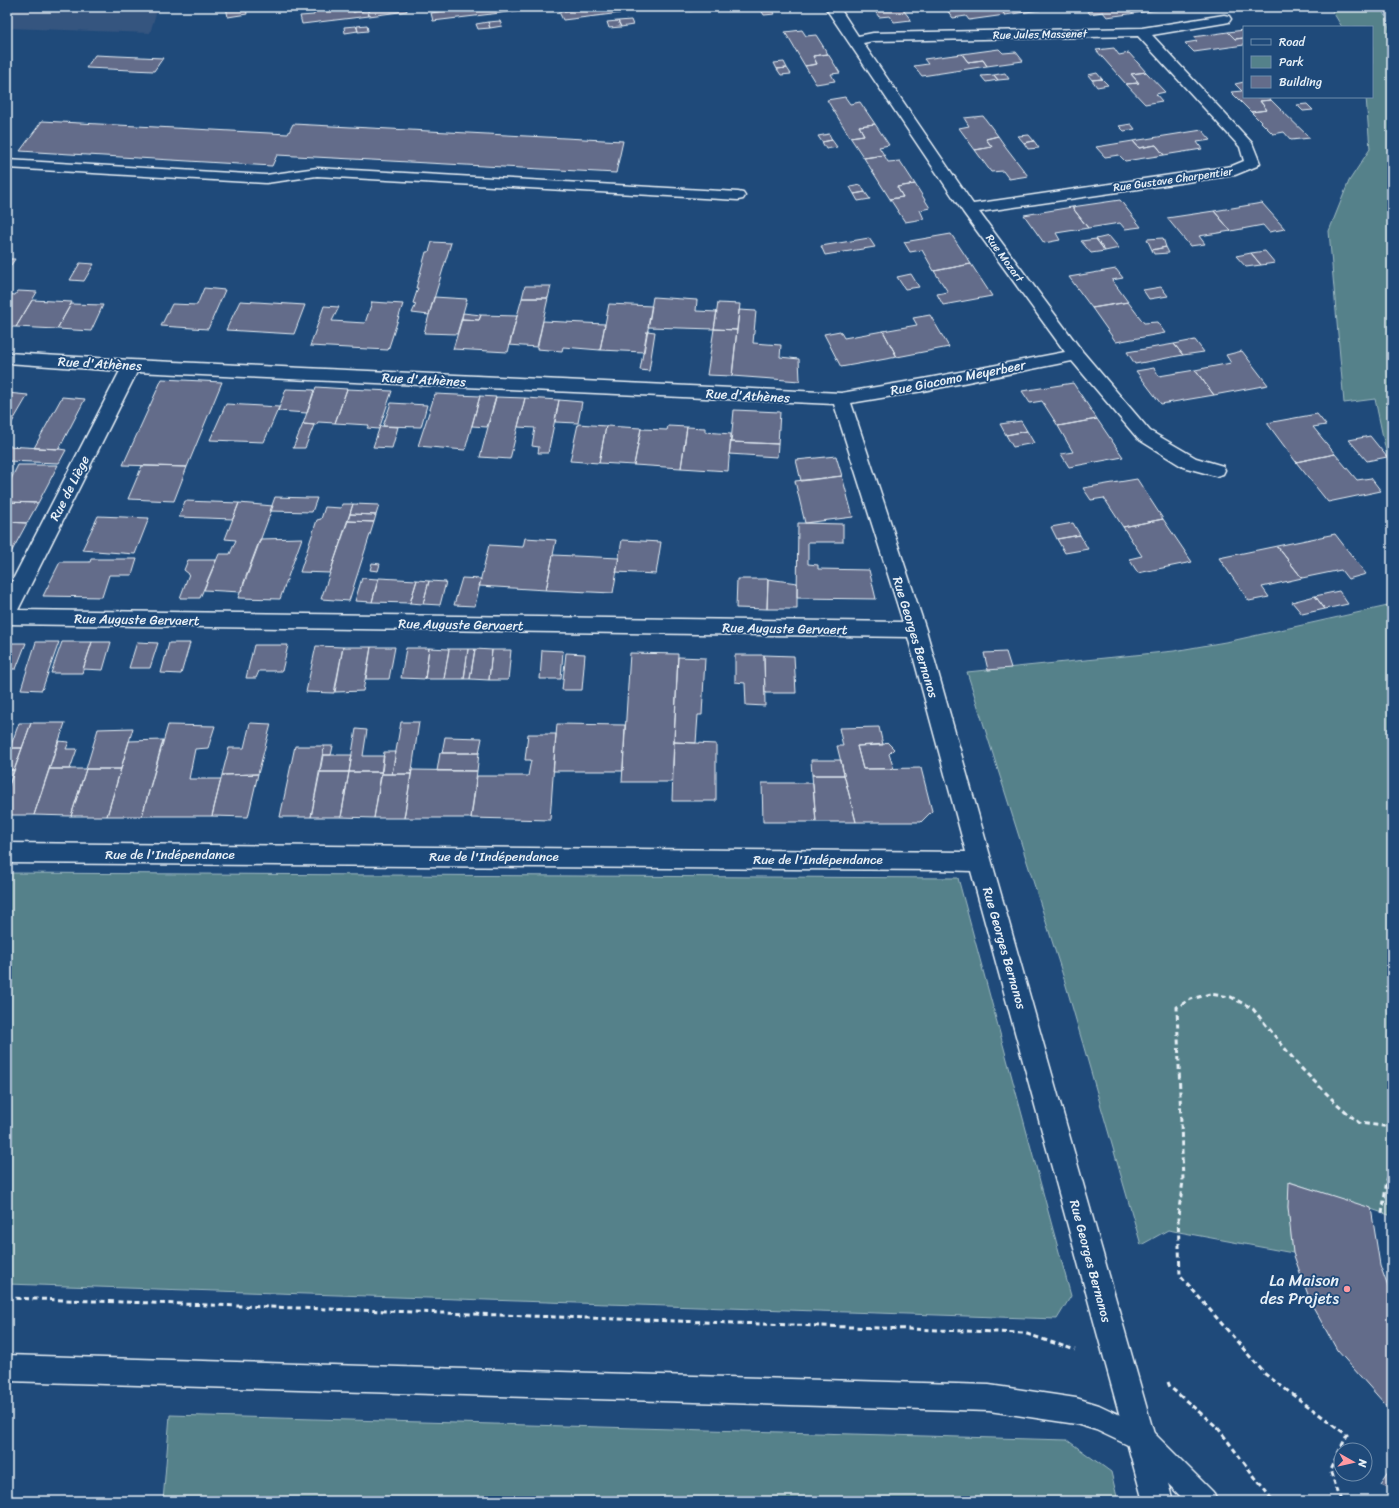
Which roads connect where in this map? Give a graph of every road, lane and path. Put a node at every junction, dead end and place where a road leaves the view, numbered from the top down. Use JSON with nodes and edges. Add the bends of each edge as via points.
{"nodes":[{"id":1,"x":832,"y":7,"type":"edge"},
{"id":2,"x":1213,"y":7,"type":"edge"},
{"id":3,"x":1142,"y":32,"type":"junction"},
{"id":4,"x":854,"y":40,"type":"junction"},
{"id":5,"x":7,"y":164,"type":"edge"},
{"id":6,"x":738,"y":196,"type":"dead end"},
{"id":7,"x":969,"y":209,"type":"junction"},
{"id":8,"x":1076,"y":355,"type":"junction"},
{"id":9,"x":7,"y":358,"type":"edge"},
{"id":10,"x":131,"y":366,"type":"junction"},
{"id":11,"x":841,"y":399,"type":"junction"},
{"id":12,"x":1216,"y":470,"type":"dead end"},
{"id":13,"x":7,"y":611,"type":"edge"},
{"id":14,"x":7,"y":617,"type":"edge"},
{"id":15,"x":916,"y":630,"type":"junction"},
{"id":16,"x":7,"y":853,"type":"edge"},
{"id":17,"x":980,"y":862,"type":"junction"},
{"id":18,"x":1392,"y":1127,"type":"edge"},
{"id":19,"x":1392,"y":1171,"type":"edge"},
{"id":20,"x":1382,"y":1214,"type":"dead end"},
{"id":21,"x":7,"y":1298,"type":"edge"},
{"id":22,"x":1115,"y":1347,"type":"junction"},
{"id":23,"x":7,"y":1368,"type":"edge"},
{"id":24,"x":1167,"y":1381,"type":"dead end"},
{"id":25,"x":1141,"y":1438,"type":"junction"},
{"id":26,"x":1158,"y":1501,"type":"edge"},
{"id":27,"x":1204,"y":1501,"type":"edge"},
{"id":28,"x":1273,"y":1501,"type":"edge"},
{"id":29,"x":1341,"y":1501,"type":"edge"}],
"edges":[{"from":1,"to":4,"type":"street","name":"Rue Mozart"},
{"from":2,"to":3,"type":"street","name":"Rue Jules Massenet","via":[[1224,19]]},
{"from":3,"to":4,"type":"street","name":"Rue Jules Massenet","via":[[873,37]]},
{"from":3,"to":7,"type":"street","name":"Rue Gustave Charpentier","via":[[1247,146],[1252,163],[1235,170]]},
{"from":4,"to":7,"type":"street","name":"Rue Mozart"},
{"from":5,"to":6,"type":"lane","via":[[266,178],[317,172]]},
{"from":7,"to":8,"type":"street","name":"Rue Mozart"},
{"from":8,"to":11,"type":"street","name":"Rue Giacomo Meyerbeer"},
{"from":8,"to":12,"type":"street","name":"Rue Mozart","via":[[1144,435],[1190,463]]},
{"from":9,"to":10,"type":"street","name":"Rue d'Athènes"},
{"from":10,"to":11,"type":"street","name":"Rue d'Athènes"},
{"from":10,"to":13,"type":"street","name":"Rue de Liège"},
{"from":11,"to":15,"type":"street","name":"Rue Georges Bernanos"},
{"from":14,"to":15,"type":"street","name":"Rue Auguste Gervaert"},
{"from":15,"to":17,"type":"street","name":"Rue Georges Bernanos"},
{"from":16,"to":17,"type":"street","name":"Rue de l'Indépendance"},
{"from":17,"to":22,"type":"street","name":"Rue Georges Bernanos"},
{"from":18,"to":29,"type":"path","via":[[1359,1123],[1300,1067],[1253,1009],[1231,997],[1210,994],[1191,999],[1177,1007],[1183,1181],[1178,1216],[1180,1275],[1265,1374],[1348,1435],[1330,1470]]},
{"from":19,"to":20,"type":"path"},
{"from":21,"to":22,"type":"path","via":[[1024,1333],[1077,1351]]},
{"from":22,"to":25,"type":"street","name":"Rue Georges Bernanos"},
{"from":23,"to":25,"type":"lane","via":[[989,1398],[1076,1411],[1099,1418]]},
{"from":24,"to":28,"type":"path","via":[[1170,1387],[1217,1427]]},
{"from":25,"to":26,"type":"street","name":"Rue Georges Bernanos"},
{"from":25,"to":27,"type":"lane"}]}
